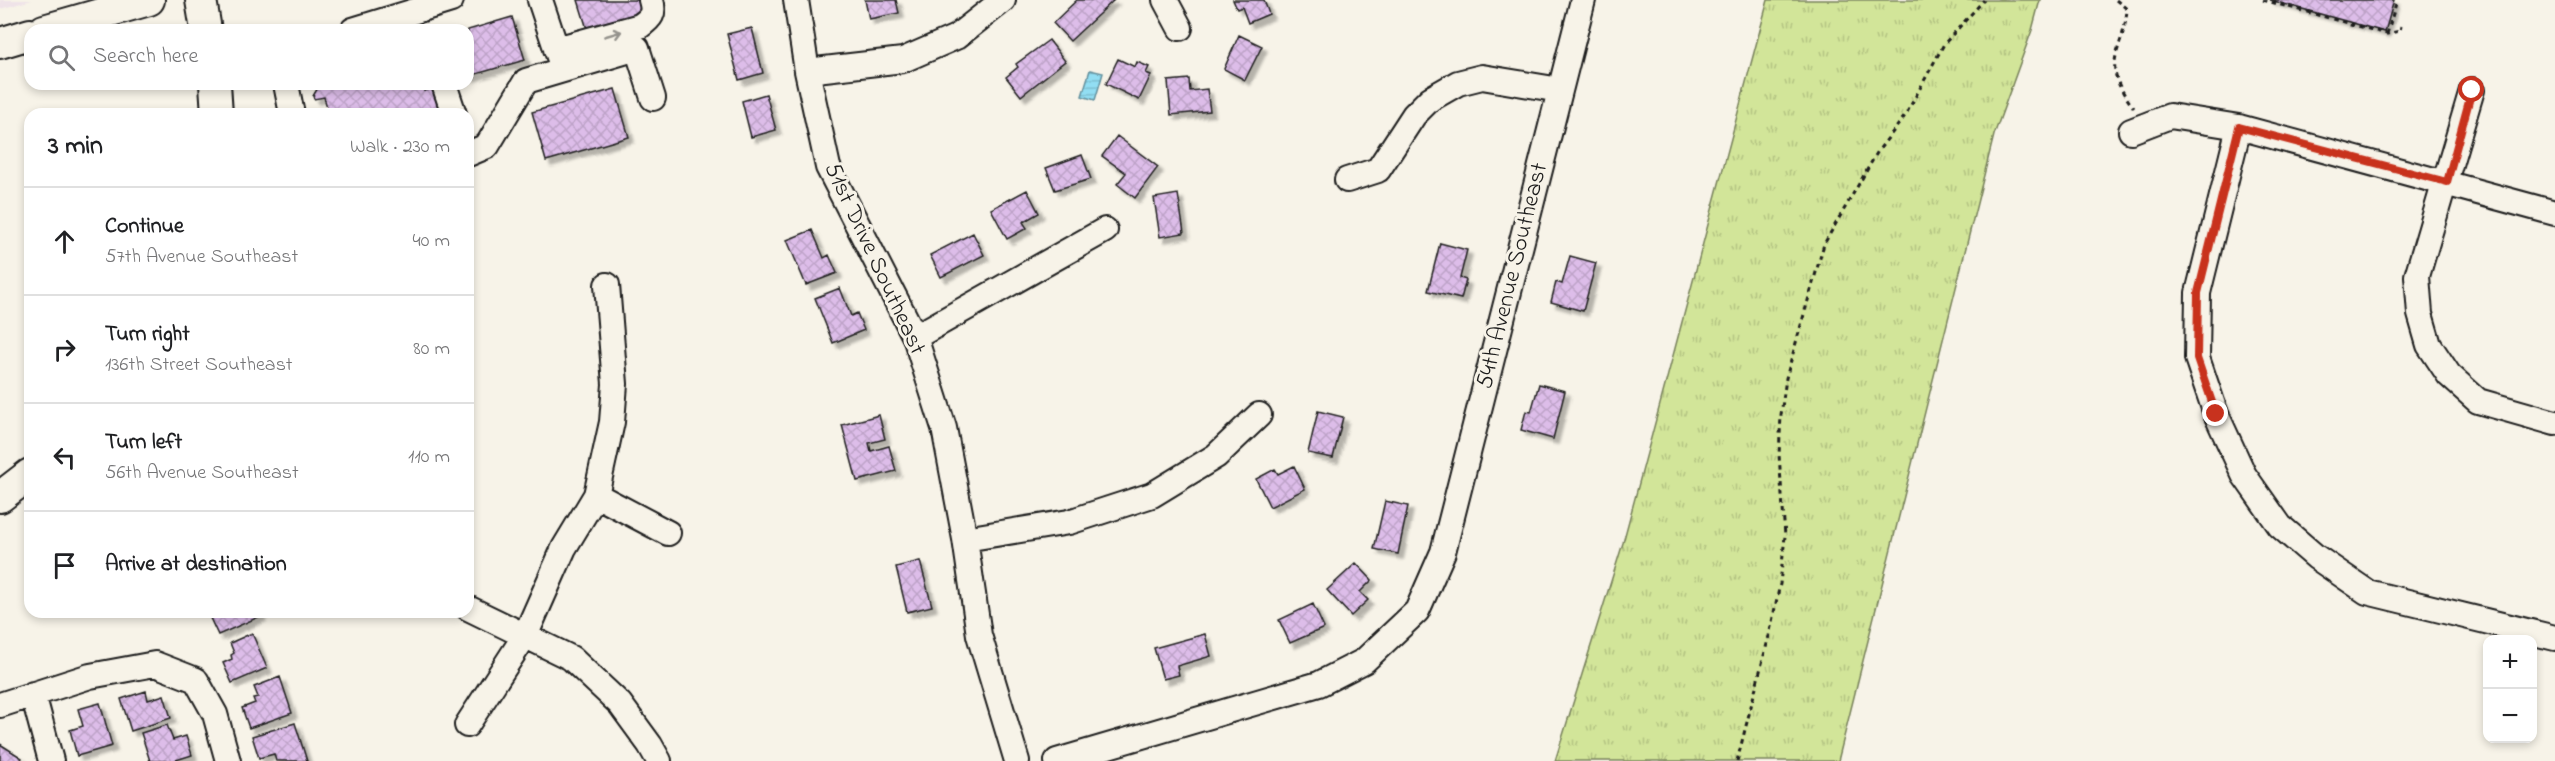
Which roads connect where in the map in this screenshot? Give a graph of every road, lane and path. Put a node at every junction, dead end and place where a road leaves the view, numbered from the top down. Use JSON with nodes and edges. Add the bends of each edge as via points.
{"nodes":[{"id":1,"x":149,"y":0,"type":"edge"},
{"id":2,"x":201,"y":0,"type":"edge"},
{"id":3,"x":451,"y":0,"type":"edge"},
{"id":4,"x":540,"y":0,"type":"edge"},
{"id":5,"x":651,"y":0,"type":"edge"},
{"id":6,"x":796,"y":0,"type":"edge"},
{"id":7,"x":1165,"y":0,"type":"edge"},
{"id":8,"x":1583,"y":0,"type":"edge"},
{"id":9,"x":1984,"y":0,"type":"edge"},
{"id":10,"x":2116,"y":0,"type":"edge"},
{"id":11,"x":2263,"y":0,"type":"edge"},
{"id":12,"x":2397,"y":0,"type":"edge"},
{"id":13,"x":991,"y":4,"type":"edge"},
{"id":14,"x":422,"y":13,"type":"edge"},
{"id":15,"x":65,"y":24,"type":"edge"},
{"id":16,"x":205,"y":24,"type":"edge"},
{"id":17,"x":377,"y":24,"type":"edge"},
{"id":18,"x":2401,"y":26,"type":"dead end"},
{"id":19,"x":1180,"y":28,"type":"dead end"},
{"id":20,"x":2387,"y":34,"type":"junction"},
{"id":21,"x":24,"y":36,"type":"edge"},
{"id":22,"x":0,"y":43,"type":"edge"},
{"id":23,"x":560,"y":60,"type":"junction"},
{"id":24,"x":807,"y":70,"type":"junction"},
{"id":25,"x":215,"y":90,"type":"edge"},
{"id":26,"x":287,"y":90,"type":"edge"},
{"id":27,"x":446,"y":90,"type":"edge"},
{"id":28,"x":1560,"y":90,"type":"junction"},
{"id":29,"x":2472,"y":90,"type":"dead end"},
{"id":30,"x":653,"y":98,"type":"dead end"},
{"id":31,"x":217,"y":108,"type":"edge"},
{"id":32,"x":291,"y":108,"type":"edge"},
{"id":33,"x":452,"y":108,"type":"edge"},
{"id":34,"x":2140,"y":127,"type":"joint"},
{"id":35,"x":2239,"y":127,"type":"junction"},
{"id":36,"x":474,"y":151,"type":"edge"},
{"id":37,"x":1347,"y":180,"type":"dead end"},
{"id":38,"x":2447,"y":182,"type":"junction"},
{"id":39,"x":2555,"y":213,"type":"edge"},
{"id":40,"x":1105,"y":230,"type":"dead end"},
{"id":41,"x":607,"y":285,"type":"dead end"},
{"id":42,"x":915,"y":337,"type":"junction"},
{"id":43,"x":1259,"y":415,"type":"dead end"},
{"id":44,"x":2555,"y":423,"type":"edge"},
{"id":45,"x":24,"y":479,"type":"edge"},
{"id":46,"x":596,"y":495,"type":"junction"},
{"id":47,"x":0,"y":497,"type":"edge"},
{"id":48,"x":668,"y":533,"type":"dead end"},
{"id":49,"x":965,"y":539,"type":"junction"},
{"id":50,"x":474,"y":611,"type":"edge"},
{"id":51,"x":526,"y":634,"type":"junction"},
{"id":52,"x":2555,"y":638,"type":"edge"},
{"id":53,"x":33,"y":694,"type":"junction"},
{"id":54,"x":0,"y":705,"type":"edge"},
{"id":55,"x":467,"y":724,"type":"dead end"},
{"id":56,"x":51,"y":761,"type":"edge"},
{"id":57,"x":228,"y":761,"type":"edge"},
{"id":58,"x":659,"y":761,"type":"edge"},
{"id":59,"x":1017,"y":761,"type":"edge"},
{"id":60,"x":1056,"y":761,"type":"edge"},
{"id":61,"x":1737,"y":761,"type":"edge"}],
"edges":[{"from":1,"to":15,"type":"main road"},
{"from":2,"to":16,"type":"main road"},
{"from":3,"to":14,"type":"street"},
{"from":4,"to":23,"type":"street"},
{"from":23,"to":5,"type":"street","one_way":true,"via":[[640,26],[651,17]]},
{"from":6,"to":24,"type":"street","name":"51st Drive Southeast"},
{"from":7,"to":19,"type":"street"},
{"from":8,"to":28,"type":"street","name":"54th Avenue Southeast"},
{"from":9,"to":61,"type":"path","via":[[1944,44],[1911,106],[1878,151],[1824,244],[1786,378],[1780,415],[1785,536],[1780,584]]},
{"from":10,"to":34,"type":"path","via":[[2127,9],[2113,67]]},
{"from":11,"to":20,"type":"path"},
{"from":12,"to":20,"type":"path"},
{"from":13,"to":24,"type":"street","via":[[956,37],[903,60]]},
{"from":14,"to":17,"type":"street"},
{"from":18,"to":20,"type":"path","via":[[2400,31]]},
{"from":21,"to":22,"type":"main road"},
{"from":23,"to":30,"type":"street","via":[[637,48]]},
{"from":23,"to":36,"type":"street","via":[[526,81],[487,146]]},
{"from":24,"to":42,"type":"street","name":"51st Drive Southeast","via":[[828,167]]},
{"from":25,"to":31,"type":"main road"},
{"from":26,"to":32,"type":"street"},
{"from":27,"to":33,"type":"street"},
{"from":28,"to":37,"type":"street","via":[[1482,77],[1458,83],[1430,99],[1414,115],[1378,170]]},
{"from":28,"to":60,"type":"street","name":"54th Avenue Southeast","via":[[1443,552],[1417,611],[1364,661],[1319,684]]},
{"from":29,"to":38,"type":"street"},
{"from":34,"to":35,"type":"street","via":[[2170,116]]},
{"from":35,"to":38,"type":"street"},
{"from":35,"to":52,"type":"street","via":[[2198,293],[2197,358],[2216,414],[2244,475],[2280,526],[2367,592]]},
{"from":38,"to":39,"type":"street"},
{"from":38,"to":44,"type":"street","via":[[2418,276],[2420,314],[2429,345],[2449,375],[2478,401]]},
{"from":40,"to":42,"type":"street"},
{"from":41,"to":46,"type":"street","via":[[615,384],[612,422]]},
{"from":42,"to":49,"type":"street","name":"51st Drive Southeast","via":[[944,428]]},
{"from":43,"to":49,"type":"street","via":[[1216,456],[1152,495],[1069,522]]},
{"from":45,"to":47,"type":"main road"},
{"from":46,"to":48,"type":"street"},
{"from":46,"to":51,"type":"street","via":[[564,548]]},
{"from":49,"to":59,"type":"street","name":"51st Drive Southeast","via":[[979,635]]},
{"from":50,"to":51,"type":"street"},
{"from":51,"to":55,"type":"street"},
{"from":51,"to":58,"type":"street","via":[[571,658],[620,704]]},
{"from":53,"to":54,"type":"street"},
{"from":53,"to":56,"type":"street"},
{"from":53,"to":57,"type":"street","via":[[90,676],[155,664],[196,680],[215,714]]}]}
